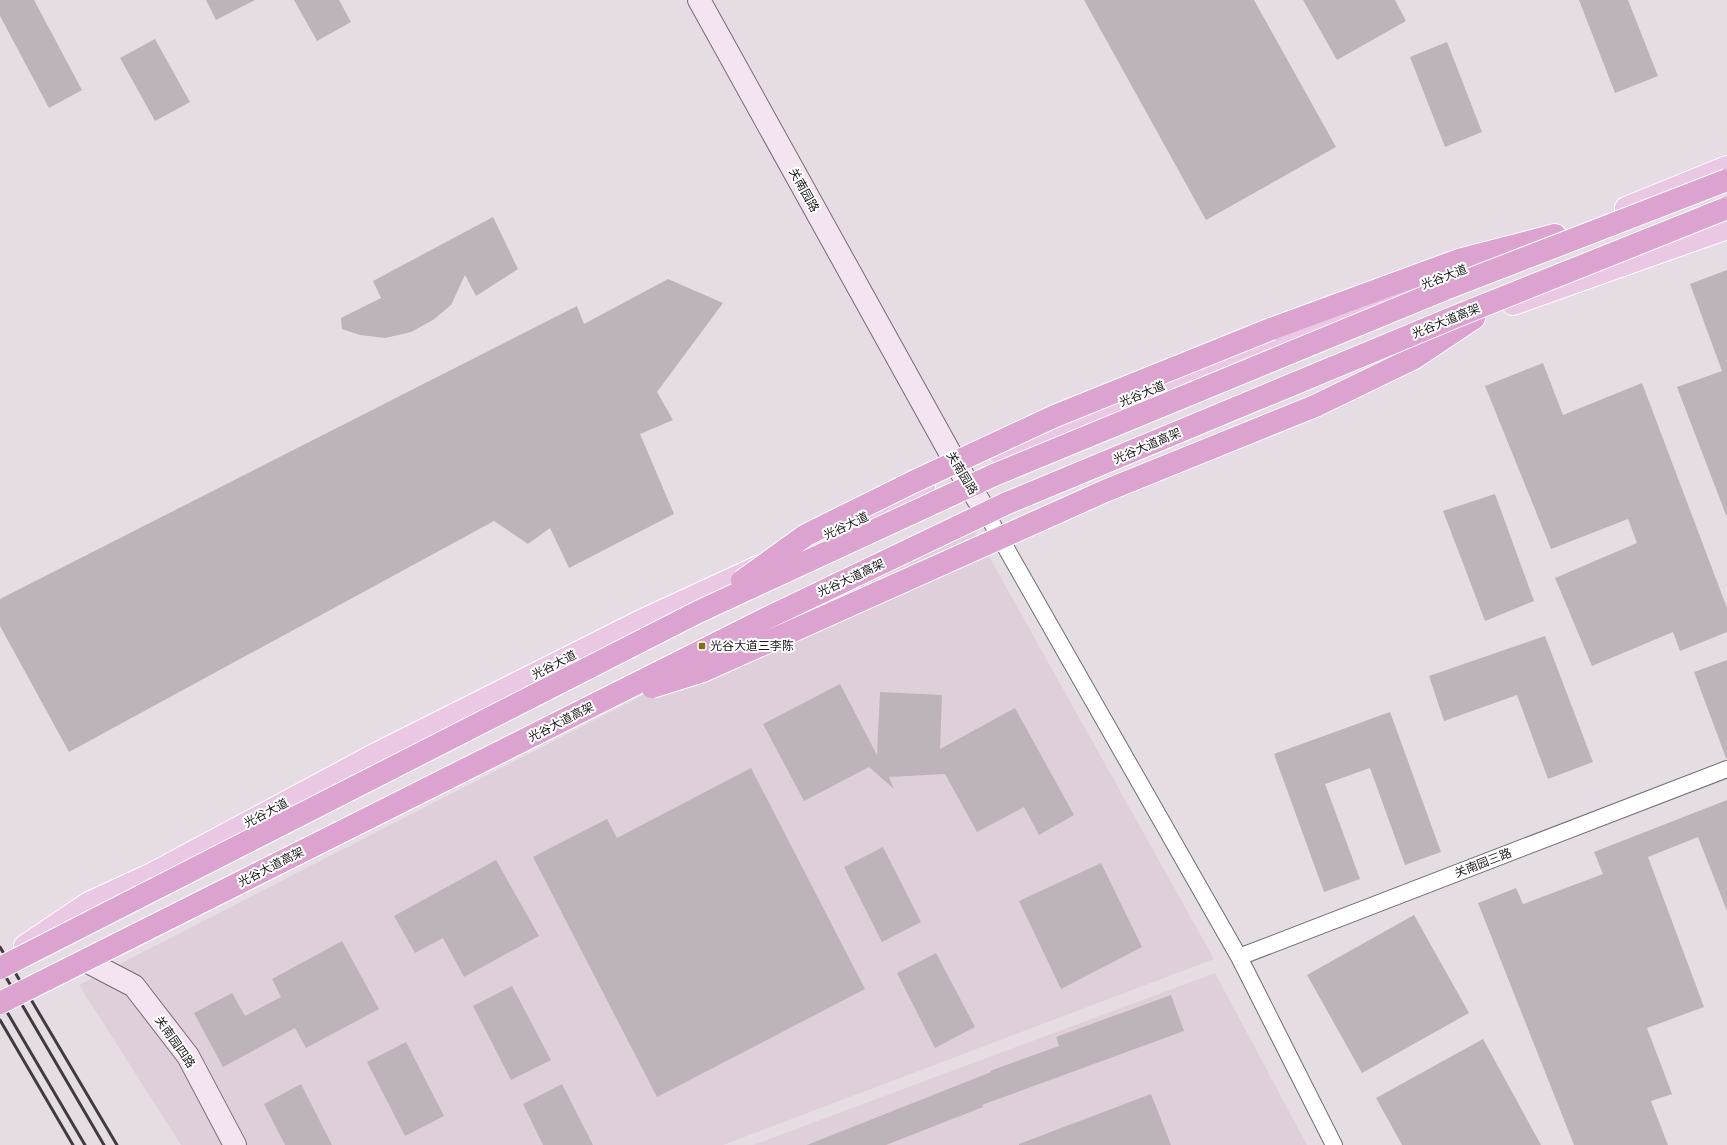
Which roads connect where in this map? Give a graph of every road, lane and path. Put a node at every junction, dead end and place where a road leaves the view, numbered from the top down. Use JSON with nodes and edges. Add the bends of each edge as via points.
{"nodes":[{"id":1,"x":699,"y":0,"type":"edge"},
{"id":2,"x":712,"y":0,"type":"edge"},
{"id":3,"x":1727,"y":167,"type":"edge"},
{"id":4,"x":1727,"y":180,"type":"edge"},
{"id":5,"x":1727,"y":208,"type":"edge"},
{"id":6,"x":1727,"y":228,"type":"edge"},
{"id":7,"x":1555,"y":235,"type":"junction"},
{"id":8,"x":1474,"y":318,"type":"junction"},
{"id":9,"x":965,"y":466,"type":"junction"},
{"id":10,"x":982,"y":506,"type":"junction"},
{"id":11,"x":698,"y":612,"type":"junction"},
{"id":12,"x":596,"y":704,"type":"junction"},
{"id":13,"x":1727,"y":769,"type":"edge"},
{"id":14,"x":1239,"y":957,"type":"junction"},
{"id":15,"x":0,"y":959,"type":"edge"},
{"id":16,"x":90,"y":963,"type":"junction"},
{"id":17,"x":0,"y":968,"type":"edge"},
{"id":18,"x":0,"y":1003,"type":"edge"},
{"id":19,"x":0,"y":1010,"type":"edge"},
{"id":20,"x":235,"y":1145,"type":"edge"},
{"id":21,"x":1334,"y":1145,"type":"edge"}],
"edges":[{"from":1,"to":9,"type":"main road","name":"关南园路"},
{"from":2,"to":9,"type":"main road","name":"关南园路"},
{"from":3,"to":7,"type":"main road","name":"光谷大道"},
{"from":4,"to":11,"type":"highway","bridge":true,"via":[[1444,289],[994,475]]},
{"from":5,"to":12,"type":"highway","name":"光谷大道高架","bridge":true,"via":[[1005,504],[763,620]]},
{"from":6,"to":8,"type":"main road"},
{"from":7,"to":9,"type":"main road","name":"光谷大道","via":[[1251,349]]},
{"from":7,"to":11,"type":"highway","bridge":true,"via":[[1459,260],[1270,329],[1055,416],[806,535]]},
{"from":8,"to":10,"type":"main road","via":[[1261,395],[1039,480]]},
{"from":8,"to":12,"type":"highway","bridge":true,"via":[[1414,358],[1316,406],[1105,491],[703,672]]},
{"from":9,"to":10,"type":"main road","name":"关南园路"},
{"from":9,"to":15,"type":"main road","name":"光谷大道","via":[[895,503],[634,625],[376,754],[152,874],[89,903],[26,946]]},
{"from":10,"to":14,"type":"street"},
{"from":10,"to":16,"type":"main road","via":[[402,797]]},
{"from":11,"to":17,"type":"highway","bridge":true},
{"from":12,"to":18,"type":"highway","name":"光谷大道高架","bridge":true},
{"from":13,"to":14,"type":"street","name":"关南园三路"},
{"from":14,"to":21,"type":"street"},
{"from":16,"to":19,"type":"main road"},
{"from":16,"to":20,"type":"main road","name":"关南园四路","via":[[134,986],[188,1056]]}]}
